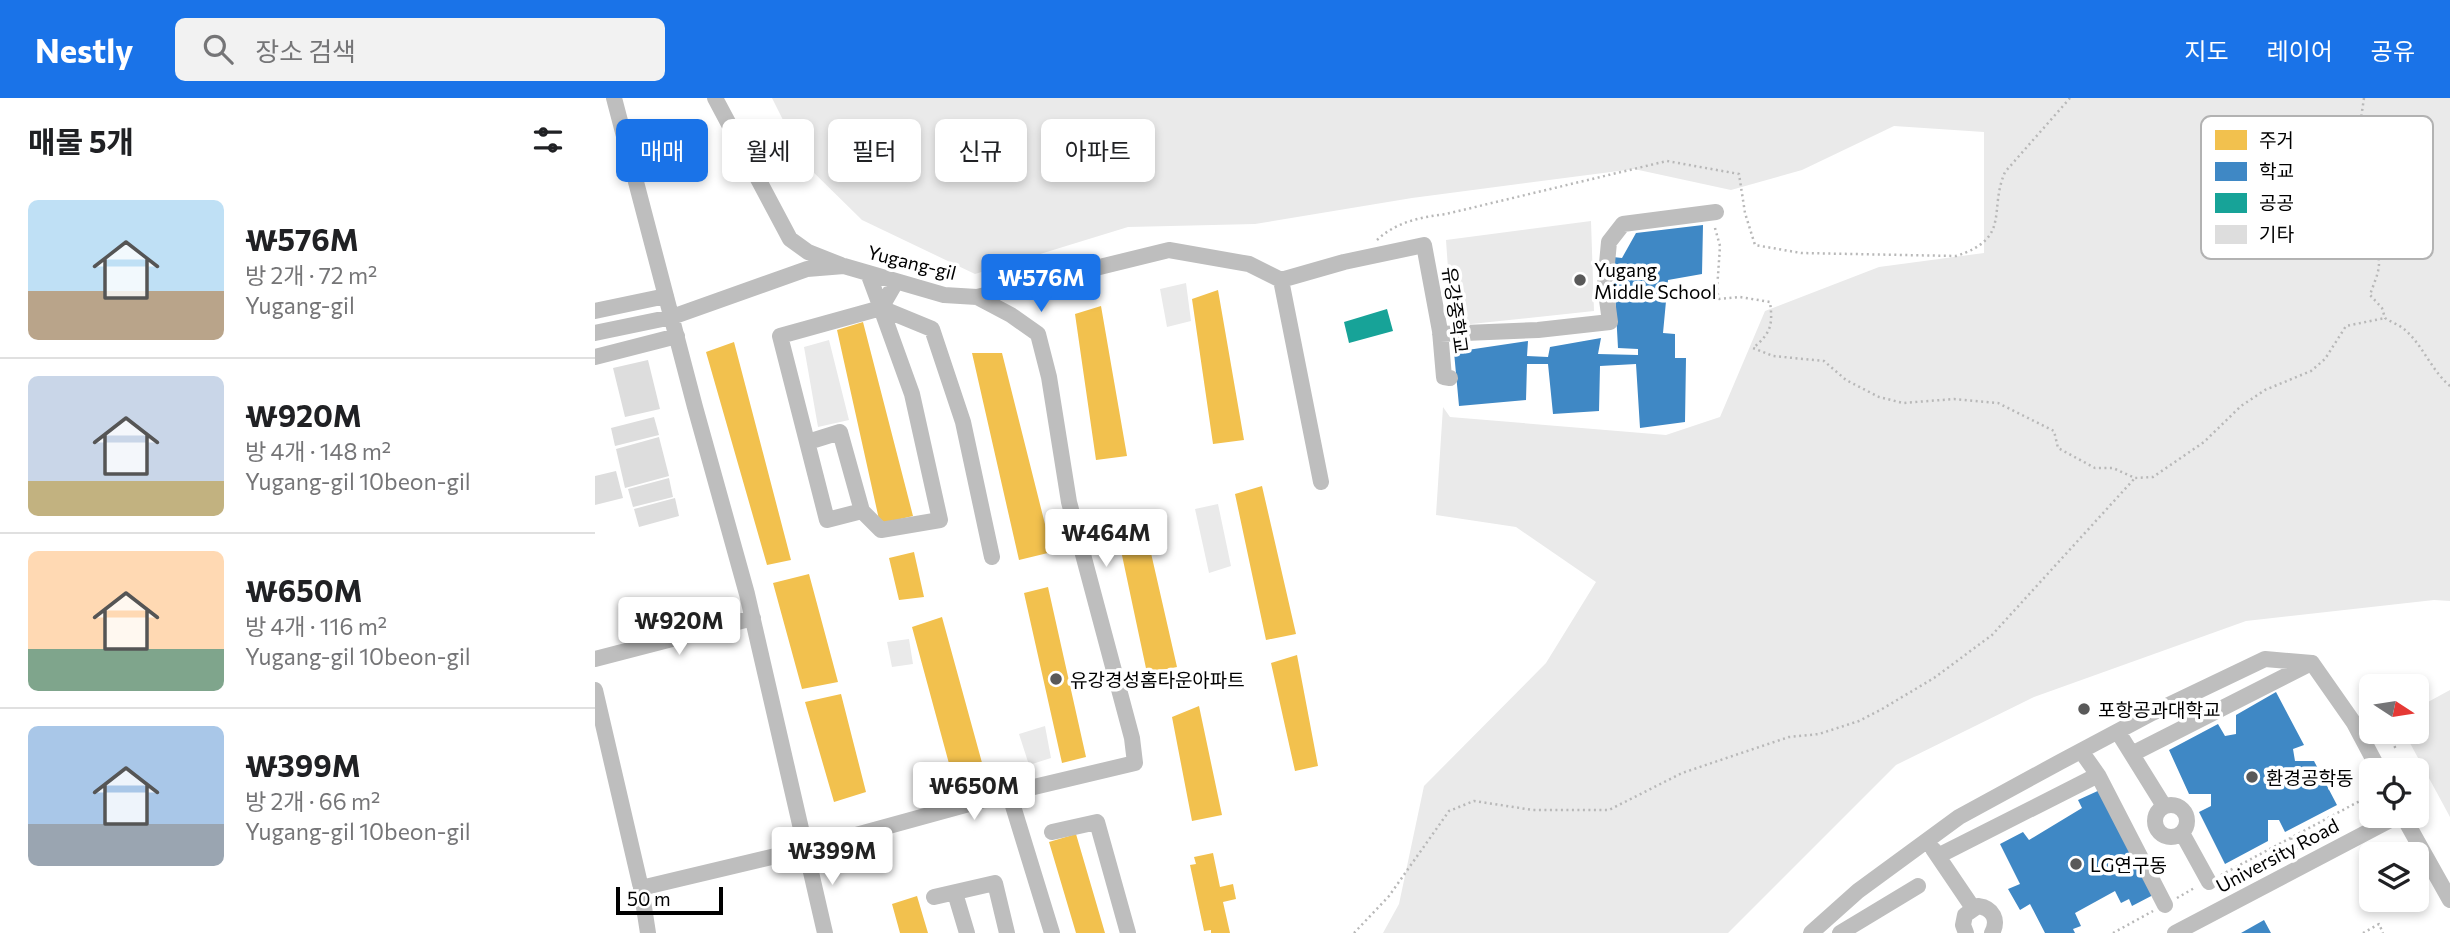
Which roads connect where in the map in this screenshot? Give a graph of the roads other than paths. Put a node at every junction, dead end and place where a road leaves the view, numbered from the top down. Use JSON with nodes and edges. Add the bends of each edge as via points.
{"nodes":[{"id":1,"x":614,"y":98,"type":"edge"},
{"id":2,"x":715,"y":98,"type":"edge"},
{"id":3,"x":1714,"y":212,"type":"road end"},
{"id":4,"x":844,"y":266,"type":"junction"},
{"id":5,"x":867,"y":274,"type":"junction"},
{"id":6,"x":1281,"y":280,"type":"junction"},
{"id":7,"x":896,"y":282,"type":"junction"},
{"id":8,"x":666,"y":296,"type":"junction"},
{"id":9,"x":977,"y":298,"type":"junction"},
{"id":10,"x":881,"y":308,"type":"junction"},
{"id":11,"x":595,"y":312,"type":"edge"},
{"id":12,"x":672,"y":317,"type":"junction"},
{"id":13,"x":595,"y":333,"type":"edge"},
{"id":14,"x":1440,"y":334,"type":"junction"},
{"id":15,"x":677,"y":336,"type":"junction"},
{"id":16,"x":595,"y":357,"type":"edge"},
{"id":17,"x":1450,"y":378,"type":"dead end"},
{"id":18,"x":808,"y":442,"type":"junction"},
{"id":19,"x":1321,"y":482,"type":"dead end"},
{"id":20,"x":863,"y":512,"type":"junction"},
{"id":21,"x":992,"y":557,"type":"dead end"},
{"id":22,"x":753,"y":618,"type":"junction"},
{"id":23,"x":595,"y":659,"type":"edge"},
{"id":24,"x":2312,"y":663,"type":"junction"},
{"id":25,"x":595,"y":690,"type":"edge"},
{"id":26,"x":2118,"y":732,"type":"junction"},
{"id":27,"x":2081,"y":751,"type":"junction"},
{"id":28,"x":2132,"y":754,"type":"junction"},
{"id":29,"x":2373,"y":758,"type":"edge"},
{"id":30,"x":2098,"y":775,"type":"junction"},
{"id":31,"x":1009,"y":793,"type":"junction"},
{"id":32,"x":2164,"y":806,"type":"junction"},
{"id":33,"x":2377,"y":828,"type":"edge"},
{"id":34,"x":2407,"y":828,"type":"edge"},
{"id":35,"x":1052,"y":832,"type":"dead end"},
{"id":36,"x":2182,"y":833,"type":"junction"},
{"id":37,"x":1927,"y":840,"type":"junction"},
{"id":38,"x":805,"y":849,"type":"junction"},
{"id":39,"x":1938,"y":856,"type":"junction"},
{"id":40,"x":2209,"y":881,"type":"road end"},
{"id":41,"x":1918,"y":886,"type":"dead end"},
{"id":42,"x":641,"y":888,"type":"junction"},
{"id":43,"x":955,"y":893,"type":"junction"},
{"id":44,"x":934,"y":897,"type":"dead end"},
{"id":45,"x":2450,"y":900,"type":"edge"},
{"id":46,"x":2165,"y":905,"type":"road end"},
{"id":47,"x":1973,"y":908,"type":"junction"},
{"id":48,"x":648,"y":933,"type":"edge"},
{"id":49,"x":825,"y":933,"type":"edge"},
{"id":50,"x":967,"y":933,"type":"edge"},
{"id":51,"x":1007,"y":933,"type":"edge"},
{"id":52,"x":1052,"y":933,"type":"edge"},
{"id":53,"x":1128,"y":933,"type":"edge"},
{"id":54,"x":1811,"y":933,"type":"edge"},
{"id":55,"x":1840,"y":933,"type":"edge"},
{"id":56,"x":1966,"y":933,"type":"edge"},
{"id":57,"x":1992,"y":933,"type":"edge"},
{"id":58,"x":2175,"y":933,"type":"edge"}],
"edges":[{"from":1,"to":8,"type":"street"},
{"from":2,"to":4,"type":"street","via":[[790,239],[808,252]]},
{"from":3,"to":14,"type":"street","via":[[1623,224],[1609,242],[1605,285],[1610,322]]},
{"from":4,"to":5,"type":"street","name":"Yugang-gil"},
{"from":4,"to":12,"type":"street","name":"Yugang-gil","via":[[807,269]]},
{"from":5,"to":7,"type":"street","name":"Yugang-gil"},
{"from":5,"to":10,"type":"street"},
{"from":6,"to":9,"type":"street","name":"Yugang-gil","via":[[1249,264],[1170,250]]},
{"from":6,"to":14,"type":"street","name":"유강중학교","via":[[1343,261],[1424,245]]},
{"from":6,"to":19,"type":"street"},
{"from":7,"to":9,"type":"street","name":"Yugang-gil"},
{"from":7,"to":10,"type":"street"},
{"from":8,"to":11,"type":"street"},
{"from":8,"to":12,"type":"street"},
{"from":9,"to":31,"type":"street","via":[[1038,334],[1069,502],[1135,763]]},
{"from":10,"to":18,"type":"street","via":[[780,336]]},
{"from":10,"to":20,"type":"street","via":[[912,394],[940,520],[881,530]]},
{"from":10,"to":21,"type":"street","via":[[932,329],[963,422]]},
{"from":12,"to":13,"type":"street","name":"Yugang-gil"},
{"from":12,"to":15,"type":"street"},
{"from":14,"to":17,"type":"street","name":"유강중학교","via":[[1444,377]]},
{"from":15,"to":16,"type":"street"},
{"from":15,"to":22,"type":"street"},
{"from":18,"to":20,"type":"street","via":[[840,432]]},
{"from":18,"to":20,"type":"street","via":[[827,520]]},
{"from":22,"to":23,"type":"street"},
{"from":22,"to":38,"type":"street"},
{"from":24,"to":26,"type":"street","via":[[2265,659]]},
{"from":24,"to":28,"type":"street"},
{"from":24,"to":29,"type":"street"},
{"from":25,"to":42,"type":"street"},
{"from":26,"to":27,"type":"street"},
{"from":26,"to":28,"type":"street"},
{"from":27,"to":30,"type":"street"},
{"from":27,"to":37,"type":"street","via":[[1959,817]]},
{"from":28,"to":32,"type":"street"},
{"from":30,"to":39,"type":"street"},
{"from":30,"to":46,"type":"street"},
{"from":31,"to":38,"type":"street"},
{"from":31,"to":52,"type":"street"},
{"from":32,"to":36,"type":"street","via":[[2179,806],[2186,814]]},
{"from":32,"to":36,"type":"street","via":[[2156,814],[2157,830],[2167,837]]},
{"from":33,"to":58,"type":"street","name":"University Road"},
{"from":34,"to":45,"type":"street"},
{"from":35,"to":53,"type":"street","via":[[1097,822]]},
{"from":36,"to":40,"type":"street"},
{"from":37,"to":39,"type":"street"},
{"from":37,"to":54,"type":"street"},
{"from":38,"to":42,"type":"street"},
{"from":38,"to":49,"type":"street"},
{"from":39,"to":47,"type":"street"},
{"from":41,"to":55,"type":"street"},
{"from":42,"to":48,"type":"street"},
{"from":43,"to":44,"type":"street"},
{"from":43,"to":50,"type":"street"},
{"from":43,"to":51,"type":"street","via":[[995,883]]},
{"from":47,"to":56,"type":"street","via":[[1963,920]]},
{"from":47,"to":57,"type":"street","via":[[1991,912],[1996,921]]}]}
